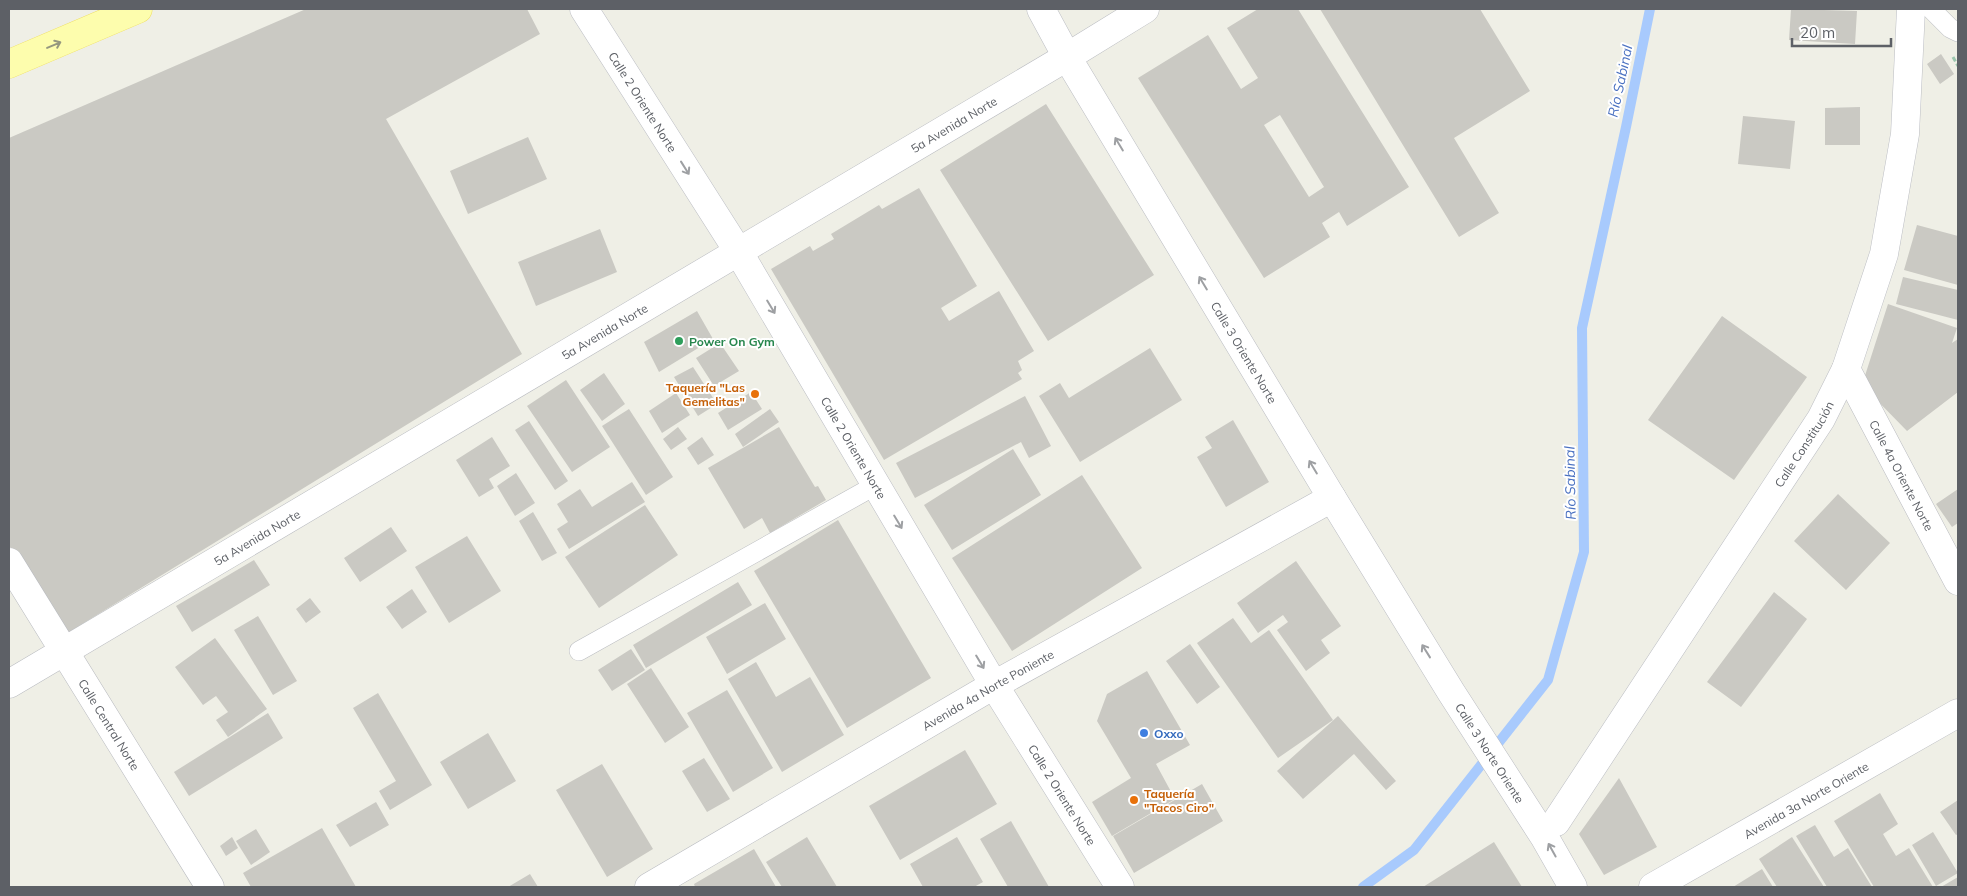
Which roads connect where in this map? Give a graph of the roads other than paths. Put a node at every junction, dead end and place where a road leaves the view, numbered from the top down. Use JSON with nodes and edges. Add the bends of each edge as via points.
{"nodes":[{"id":1,"x":138,"y":9,"type":"edge"},
{"id":2,"x":584,"y":9,"type":"edge"},
{"id":3,"x":1040,"y":9,"type":"edge"},
{"id":4,"x":1145,"y":9,"type":"edge"},
{"id":5,"x":1911,"y":9,"type":"edge"},
{"id":6,"x":1931,"y":9,"type":"edge"},
{"id":7,"x":1958,"y":32,"type":"edge"},
{"id":8,"x":1067,"y":58,"type":"junction"},
{"id":9,"x":9,"y":64,"type":"edge"},
{"id":10,"x":738,"y":251,"type":"junction"},
{"id":11,"x":1846,"y":369,"type":"junction"},
{"id":12,"x":876,"y":485,"type":"junction"},
{"id":13,"x":1332,"y":498,"type":"junction"},
{"id":14,"x":9,"y":562,"type":"edge"},
{"id":15,"x":1958,"y":581,"type":"edge"},
{"id":16,"x":63,"y":651,"type":"junction"},
{"id":17,"x":579,"y":651,"type":"dead end"},
{"id":18,"x":9,"y":684,"type":"edge"},
{"id":19,"x":994,"y":685,"type":"junction"},
{"id":20,"x":1451,"y":692,"type":"joint"},
{"id":21,"x":1958,"y":713,"type":"edge"},
{"id":22,"x":1556,"y":822,"type":"dead end"},
{"id":23,"x":210,"y":887,"type":"edge"},
{"id":24,"x":649,"y":887,"type":"edge"},
{"id":25,"x":1120,"y":887,"type":"edge"},
{"id":26,"x":1573,"y":887,"type":"edge"},
{"id":27,"x":1653,"y":887,"type":"edge"}],
"edges":[{"from":9,"to":1,"type":"main road","one_way":true},
{"from":2,"to":10,"type":"street","name":"Calle 2 Oriente Norte","one_way":true},
{"from":3,"to":8,"type":"street","name":"Calle 3 Oriente Norte"},
{"from":4,"to":8,"type":"street","name":"5a Avenida Norte"},
{"from":5,"to":11,"type":"street","name":"Calle Constitución","via":[[1905,134],[1884,254]]},
{"from":6,"to":7,"type":"lane"},
{"from":8,"to":10,"type":"street","name":"5a Avenida Norte"},
{"from":13,"to":8,"type":"street","name":"Calle 3 Oriente Norte","one_way":true},
{"from":10,"to":12,"type":"street","name":"Calle 2 Oriente Norte","one_way":true},
{"from":10,"to":16,"type":"street","name":"5a Avenida Norte"},
{"from":11,"to":15,"type":"street","name":"Calle 4a Oriente Norte"},
{"from":11,"to":22,"type":"street","name":"Calle Constitución","via":[[1821,419]]},
{"from":12,"to":17,"type":"lane"},
{"from":12,"to":19,"type":"street","name":"Calle 2 Oriente Norte","one_way":true},
{"from":13,"to":19,"type":"street","name":"Avenida 4a Norte Poniente"},
{"from":20,"to":13,"type":"street","name":"Calle 3 Oriente Norte","one_way":true},
{"from":14,"to":16,"type":"street","name":"Calle Central Norte"},
{"from":16,"to":18,"type":"street","name":"5a Avenida Norte"},
{"from":16,"to":23,"type":"street","name":"Calle Central Norte"},
{"from":19,"to":24,"type":"street","name":"Avenida 4a Norte Poniente"},
{"from":19,"to":25,"type":"street","name":"Calle 2 Oriente Norte"},
{"from":26,"to":20,"type":"street","name":"Calle 3 Norte Oriente","one_way":true},
{"from":21,"to":27,"type":"street","name":"Avenida 3a Norte Oriente"}]}
